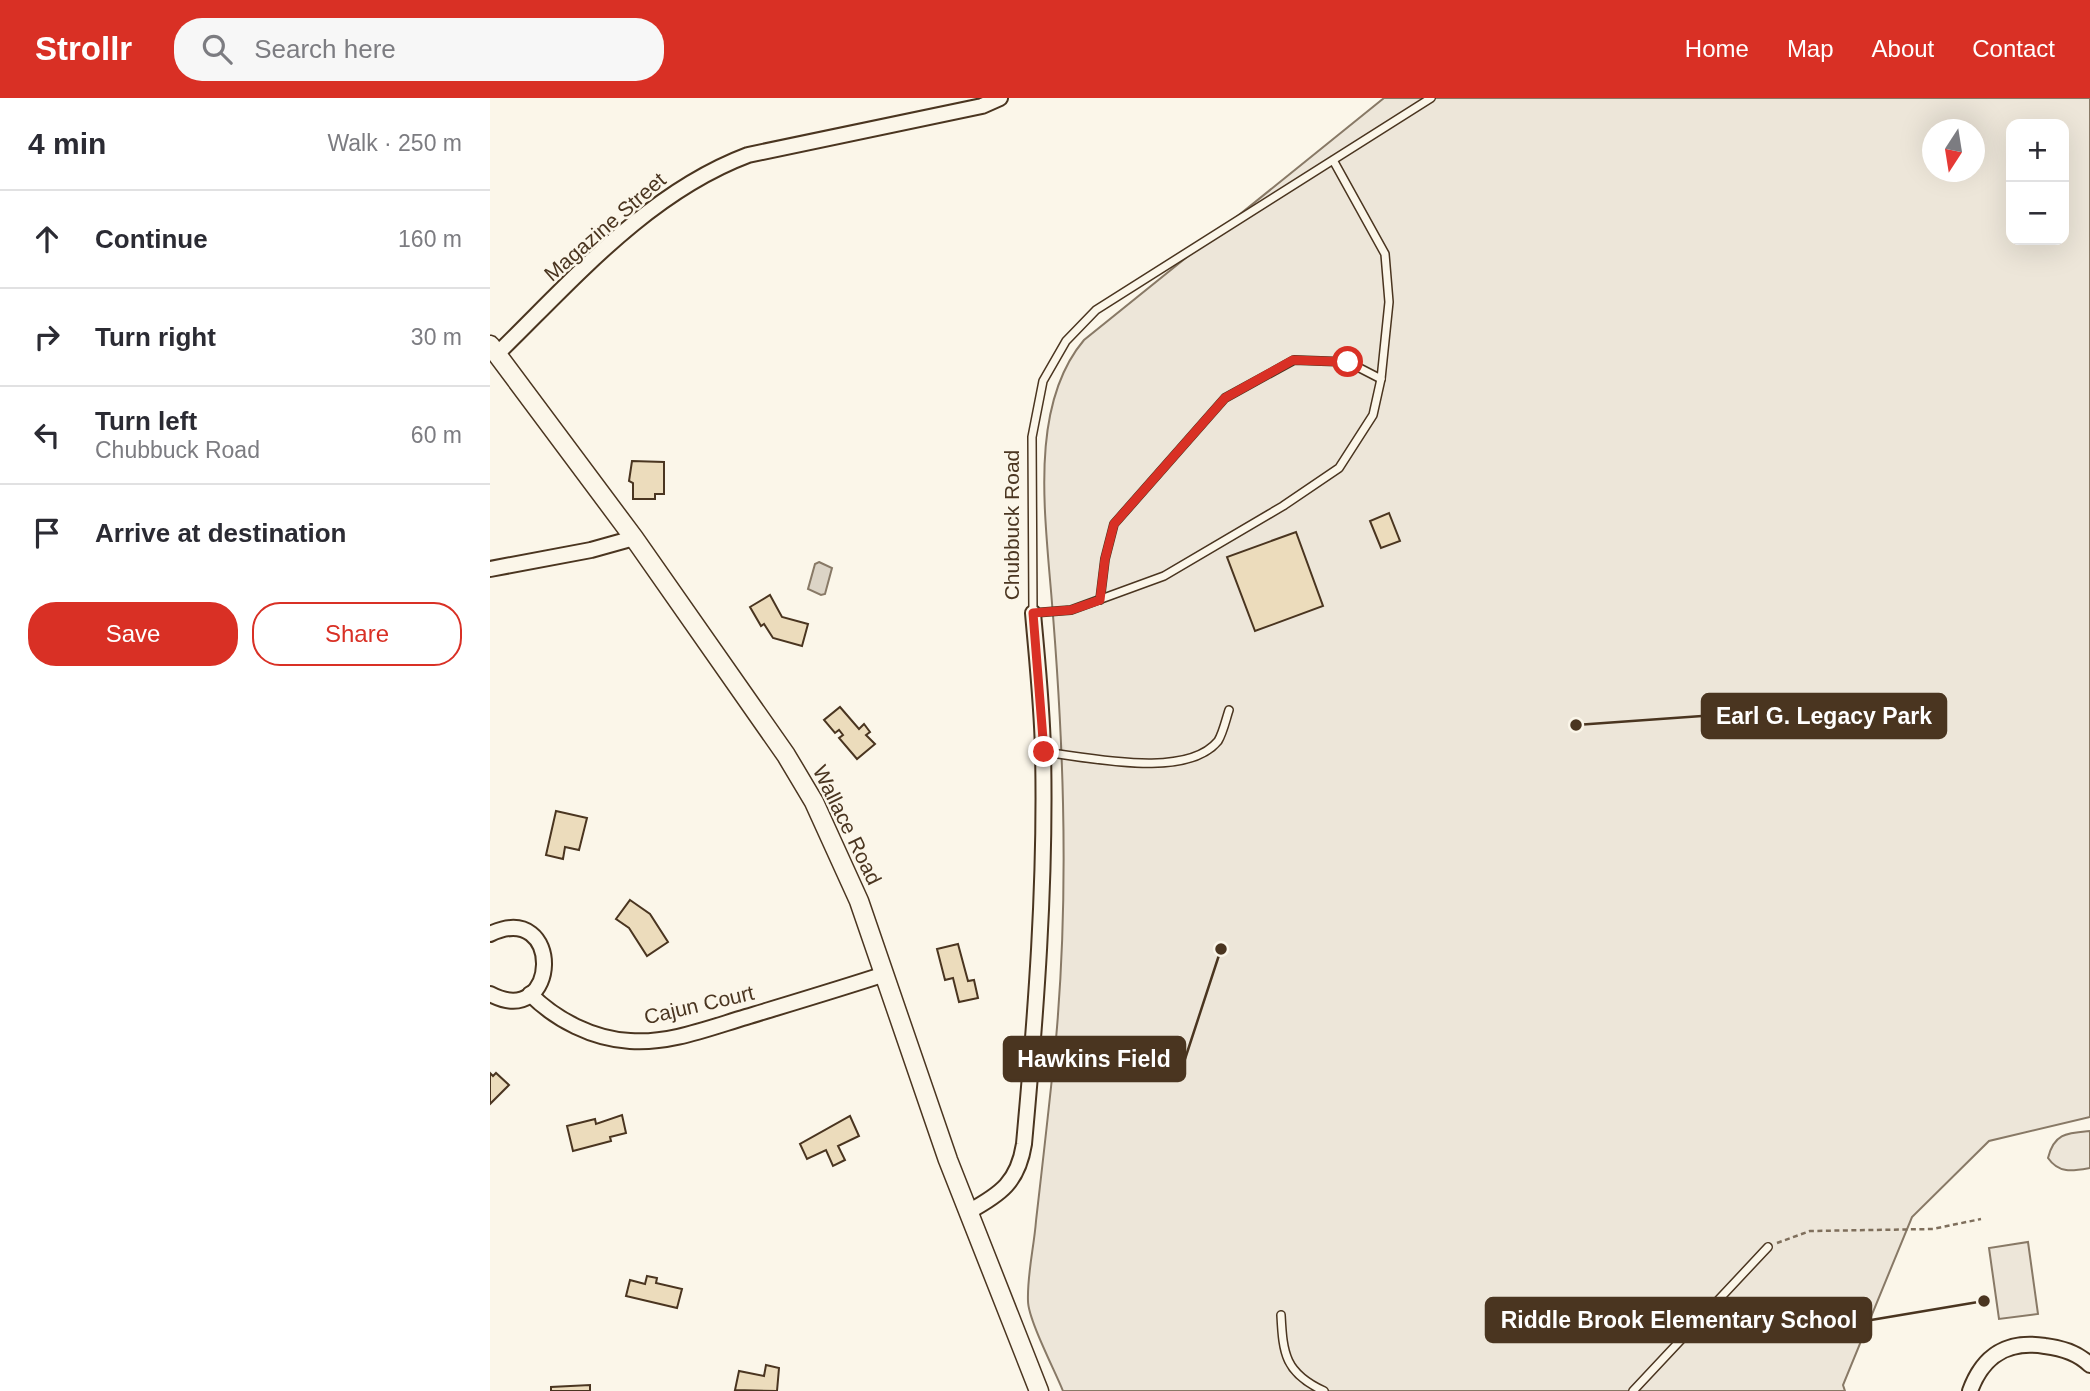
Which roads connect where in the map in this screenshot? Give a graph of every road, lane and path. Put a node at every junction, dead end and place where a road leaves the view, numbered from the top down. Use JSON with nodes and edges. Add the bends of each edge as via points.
{"nodes":[{"id":1,"x":1000,"y":98,"type":"edge"},
{"id":2,"x":1431,"y":98,"type":"edge"},
{"id":3,"x":1333,"y":160,"type":"junction"},
{"id":4,"x":494,"y":349,"type":"edge"},
{"id":5,"x":1381,"y":379,"type":"junction"},
{"id":6,"x":634,"y":538,"type":"junction"},
{"id":7,"x":490,"y":569,"type":"edge"},
{"id":8,"x":1100,"y":600,"type":"junction"},
{"id":9,"x":1033,"y":613,"type":"junction"},
{"id":10,"x":1229,"y":710,"type":"dead end"},
{"id":11,"x":1044,"y":752,"type":"junction"},
{"id":12,"x":490,"y":934,"type":"edge"},
{"id":13,"x":885,"y":974,"type":"junction"},
{"id":14,"x":490,"y":994,"type":"edge"},
{"id":15,"x":530,"y":994,"type":"junction"},
{"id":16,"x":968,"y":1212,"type":"junction"},
{"id":17,"x":1981,"y":1219,"type":"dead end"},
{"id":18,"x":1768,"y":1247,"type":"joint"},
{"id":19,"x":1281,"y":1315,"type":"dead end"},
{"id":20,"x":2090,"y":1364,"type":"edge"},
{"id":21,"x":1039,"y":1391,"type":"edge"},
{"id":22,"x":1324,"y":1391,"type":"edge"},
{"id":23,"x":1633,"y":1391,"type":"edge"},
{"id":24,"x":1970,"y":1391,"type":"edge"}],
"edges":[{"from":1,"to":4,"type":"street","name":"Magazine Street","via":[[911,122],[786,146],[714,168],[653,208]]},
{"from":2,"to":3,"type":"lane","name":"Chubbuck Road"},
{"from":3,"to":5,"type":"lane","via":[[1385,254],[1389,302]]},
{"from":3,"to":9,"type":"lane","name":"Chubbuck Road","via":[[1096,310],[1066,341],[1043,381],[1032,437]]},
{"from":4,"to":6,"type":"street","name":"Wallace Road"},
{"from":5,"to":8,"type":"lane","via":[[1373,415],[1339,468],[1164,576]]},
{"from":5,"to":8,"type":"lane","via":[[1348,362],[1293,360],[1225,398],[1114,524]]},
{"from":6,"to":7,"type":"street"},
{"from":6,"to":13,"type":"street","name":"Wallace Road","via":[[772,734],[814,802],[854,888]]},
{"from":8,"to":9,"type":"lane","via":[[1071,610]]},
{"from":9,"to":11,"type":"street","name":"Chubbuck Road"},
{"from":10,"to":11,"type":"lane","via":[[1218,740],[1193,759],[1142,764]]},
{"from":11,"to":16,"type":"street","name":"Chubbuck Road","via":[[1039,955],[1022,1156],[1011,1181]]},
{"from":12,"to":15,"type":"street","via":[[514,928],[536,939],[546,962],[545,974]]},
{"from":13,"to":15,"type":"street","name":"Cajun Court","via":[[699,1031],[633,1042],[576,1026],[547,1011]]},
{"from":13,"to":16,"type":"street","name":"Wallace Road"},
{"from":14,"to":15,"type":"street","via":[[509,1000]]},
{"from":16,"to":21,"type":"street","name":"Wallace Road"},
{"from":17,"to":18,"type":"path","via":[[1933,1229],[1810,1231]]},
{"from":18,"to":23,"type":"lane"},
{"from":19,"to":22,"type":"lane","via":[[1285,1357],[1300,1377]]},
{"from":20,"to":24,"type":"street","via":[[2057,1348],[2011,1345],[1993,1355]]}]}
